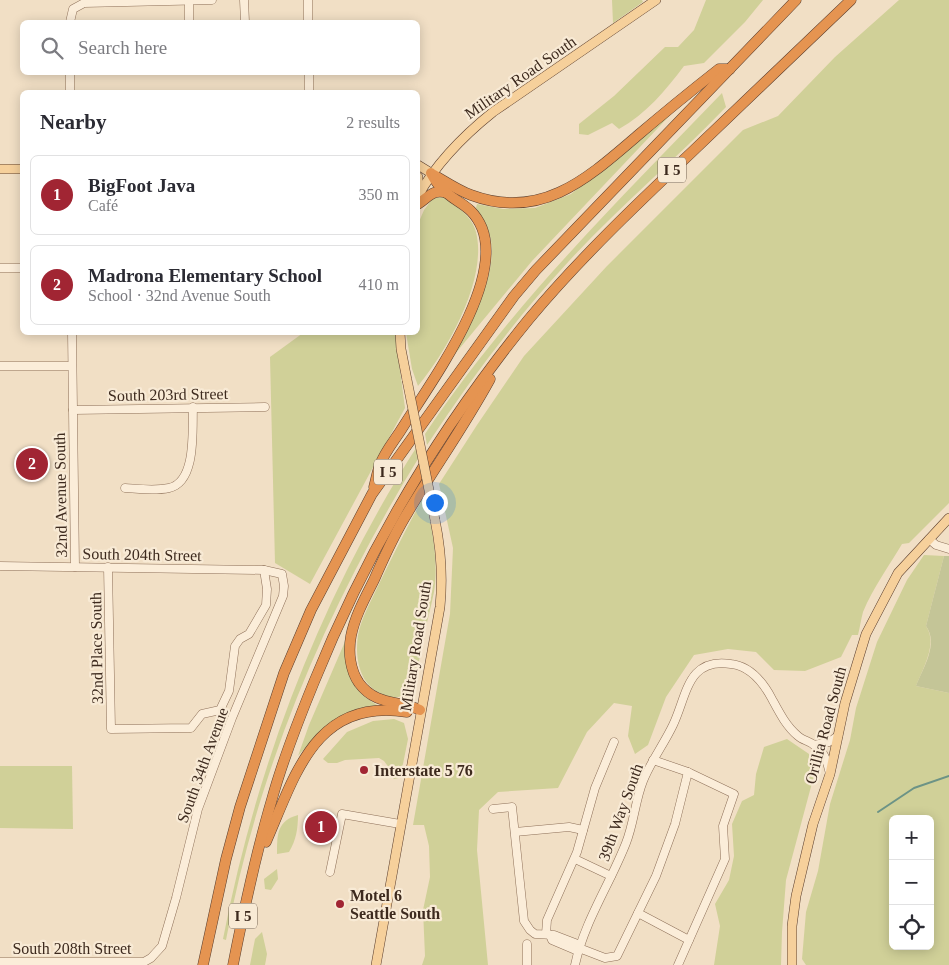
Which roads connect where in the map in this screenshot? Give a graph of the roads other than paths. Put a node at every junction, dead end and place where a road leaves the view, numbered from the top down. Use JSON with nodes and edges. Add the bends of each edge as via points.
{"nodes":[{"id":1,"x":189,"y":0,"type":"edge"},
{"id":2,"x":212,"y":0,"type":"edge"},
{"id":3,"x":244,"y":0,"type":"edge"},
{"id":4,"x":308,"y":0,"type":"edge"},
{"id":5,"x":796,"y":0,"type":"edge"},
{"id":6,"x":851,"y":0,"type":"edge"},
{"id":7,"x":109,"y":1,"type":"edge"},
{"id":8,"x":123,"y":1,"type":"edge"},
{"id":9,"x":653,"y":1,"type":"edge"},
{"id":10,"x":70,"y":20,"type":"edge"},
{"id":11,"x":189,"y":20,"type":"edge"},
{"id":12,"x":245,"y":20,"type":"edge"},
{"id":13,"x":308,"y":20,"type":"edge"},
{"id":14,"x":730,"y":69,"type":"junction"},
{"id":15,"x":70,"y":75,"type":"edge"},
{"id":16,"x":309,"y":75,"type":"edge"},
{"id":17,"x":70,"y":90,"type":"edge"},
{"id":18,"x":309,"y":90,"type":"edge"},
{"id":19,"x":420,"y":166,"type":"edge"},
{"id":20,"x":0,"y":169,"type":"edge"},
{"id":21,"x":20,"y":170,"type":"edge"},
{"id":22,"x":431,"y":174,"type":"junction"},
{"id":23,"x":420,"y":193,"type":"edge"},
{"id":24,"x":448,"y":193,"type":"junction"},
{"id":25,"x":420,"y":202,"type":"edge"},
{"id":26,"x":0,"y":268,"type":"edge"},
{"id":27,"x":20,"y":268,"type":"edge"},
{"id":28,"x":72,"y":335,"type":"edge"},
{"id":29,"x":400,"y":335,"type":"edge"},
{"id":30,"x":505,"y":351,"type":"junction"},
{"id":31,"x":0,"y":366,"type":"edge"},
{"id":32,"x":72,"y":366,"type":"junction"},
{"id":33,"x":194,"y":407,"type":"junction"},
{"id":34,"x":265,"y":407,"type":"dead end"},
{"id":35,"x":73,"y":410,"type":"junction"},
{"id":36,"x":125,"y":488,"type":"dead end"},
{"id":37,"x":372,"y":494,"type":"junction"},
{"id":38,"x":949,"y":518,"type":"edge"},
{"id":39,"x":928,"y":539,"type":"junction"},
{"id":40,"x":949,"y":549,"type":"edge"},
{"id":41,"x":0,"y":566,"type":"edge"},
{"id":42,"x":75,"y":567,"type":"junction"},
{"id":43,"x":108,"y":567,"type":"junction"},
{"id":44,"x":264,"y":570,"type":"junction"},
{"id":45,"x":282,"y":574,"type":"joint"},
{"id":46,"x":420,"y":710,"type":"junction"},
{"id":47,"x":838,"y":736,"type":"junction"},
{"id":48,"x":614,"y":742,"type":"dead end"},
{"id":49,"x":814,"y":745,"type":"junction"},
{"id":50,"x":653,"y":760,"type":"junction"},
{"id":51,"x":688,"y":772,"type":"junction"},
{"id":52,"x":830,"y":774,"type":"junction"},
{"id":53,"x":493,"y":809,"type":"dead end"},
{"id":54,"x":400,"y":824,"type":"junction"},
{"id":55,"x":583,"y":830,"type":"junction"},
{"id":56,"x":515,"y":832,"type":"junction"},
{"id":57,"x":574,"y":859,"type":"junction"},
{"id":58,"x":254,"y":868,"type":"junction"},
{"id":59,"x":330,"y":872,"type":"dead end"},
{"id":60,"x":611,"y":876,"type":"junction"},
{"id":61,"x":638,"y":913,"type":"junction"},
{"id":62,"x":548,"y":935,"type":"junction"},
{"id":63,"x":689,"y":940,"type":"junction"},
{"id":64,"x":527,"y":944,"type":"dead end"},
{"id":65,"x":579,"y":948,"type":"junction"},
{"id":66,"x":0,"y":962,"type":"edge"},
{"id":67,"x":144,"y":962,"type":"joint"},
{"id":68,"x":77,"y":963,"type":"edge"},
{"id":69,"x":9,"y":964,"type":"edge"},
{"id":70,"x":203,"y":965,"type":"edge"},
{"id":71,"x":233,"y":965,"type":"edge"},
{"id":72,"x":376,"y":965,"type":"edge"},
{"id":73,"x":527,"y":965,"type":"edge"},
{"id":74,"x":575,"y":965,"type":"edge"},
{"id":75,"x":678,"y":965,"type":"edge"},
{"id":76,"x":792,"y":965,"type":"edge"}],
"edges":[{"from":1,"to":2,"type":"street"},
{"from":1,"to":8,"type":"street"},
{"from":1,"to":11,"type":"street"},
{"from":3,"to":12,"type":"street"},
{"from":4,"to":13,"type":"street"},
{"from":5,"to":14,"type":"highway","number":"I 5"},
{"from":6,"to":30,"type":"highway","number":"I 5","via":[[596,246]]},
{"from":7,"to":8,"type":"street"},
{"from":7,"to":10,"type":"street","via":[[84,3],[73,9]]},
{"from":9,"to":22,"type":"main road","name":"Military Road South","via":[[493,112],[463,137]]},
{"from":14,"to":22,"type":"highway","via":[[719,69],[593,173],[550,197],[522,203],[491,201],[460,190]]},
{"from":14,"to":37,"type":"highway","number":"I 5","via":[[514,296]]},
{"from":15,"to":17,"type":"street"},
{"from":16,"to":18,"type":"street"},
{"from":19,"to":22,"type":"main road"},
{"from":20,"to":21,"type":"main road"},
{"from":22,"to":23,"type":"main road","name":"Military Road South"},
{"from":22,"to":24,"type":"highway"},
{"from":24,"to":25,"type":"highway","via":[[433,192]]},
{"from":24,"to":37,"type":"highway","via":[[469,208],[481,227],[486,249],[483,276],[472,308],[448,354],[380,464]]},
{"from":26,"to":27,"type":"street"},
{"from":28,"to":32,"type":"street","name":"32nd Avenue South"},
{"from":29,"to":46,"type":"main road","name":"Military Road South","bridge":true,"via":[[440,549],[442,585]]},
{"from":30,"to":46,"type":"highway","via":[[474,408],[407,513],[360,609],[351,636],[352,667],[363,688],[379,700]]},
{"from":30,"to":58,"type":"highway","number":"I 5","via":[[419,472],[347,605],[292,736]]},
{"from":31,"to":32,"type":"street"},
{"from":32,"to":35,"type":"street","name":"32nd Avenue South"},
{"from":33,"to":34,"type":"street","name":"South 203rd Street"},
{"from":33,"to":35,"type":"street","name":"South 203rd Street"},
{"from":33,"to":36,"type":"street","via":[[191,457],[184,479],[170,488]]},
{"from":35,"to":42,"type":"street","name":"32nd Avenue South"},
{"from":37,"to":70,"type":"highway","number":"I 5","via":[[314,604],[284,673],[240,807]]},
{"from":38,"to":39,"type":"main road","name":"Orillia Road South"},
{"from":39,"to":40,"type":"street"},
{"from":39,"to":47,"type":"main road","name":"Orillia Road South","via":[[898,573],[866,634]]},
{"from":41,"to":42,"type":"street","name":"South 204th Street"},
{"from":42,"to":43,"type":"street","name":"South 204th Street"},
{"from":43,"to":44,"type":"street","name":"South 204th Street"},
{"from":43,"to":44,"type":"street","name":"32nd Place South","via":[[111,730],[192,728],[202,714],[220,710],[229,691],[235,646],[249,634],[266,605]]},
{"from":44,"to":45,"type":"street","name":"South 204th Street"},
{"from":45,"to":67,"type":"street","name":"South 34th Avenue","via":[[283,596],[198,809],[162,946]]},
{"from":46,"to":54,"type":"main road","name":"Military Road South"},
{"from":46,"to":58,"type":"highway","via":[[410,713],[379,710],[361,714],[342,721],[321,736],[299,766]]},
{"from":47,"to":49,"type":"street"},
{"from":47,"to":52,"type":"main road","name":"Orillia Road South"},
{"from":48,"to":55,"type":"street","name":"39th Way South","via":[[595,788]]},
{"from":49,"to":50,"type":"street","name":"39th Way South","via":[[790,728],[753,673],[724,663],[707,666],[688,683],[673,725]]},
{"from":49,"to":52,"type":"street","via":[[824,756]]},
{"from":50,"to":51,"type":"street"},
{"from":50,"to":60,"type":"street","name":"39th Way South","via":[[639,792],[630,833]]},
{"from":51,"to":61,"type":"street","via":[[675,824]]},
{"from":51,"to":63,"type":"street","via":[[734,794],[723,826],[725,859]]},
{"from":52,"to":76,"type":"main road","name":"Orillia Road South","via":[[813,824],[796,896]]},
{"from":53,"to":56,"type":"street","via":[[512,807]]},
{"from":54,"to":59,"type":"street","via":[[342,814]]},
{"from":54,"to":72,"type":"main road","name":"Military Road South"},
{"from":55,"to":56,"type":"street","via":[[569,827]]},
{"from":55,"to":57,"type":"street","name":"39th Way South"},
{"from":56,"to":62,"type":"street","via":[[524,921],[535,934]]},
{"from":57,"to":60,"type":"street"},
{"from":57,"to":62,"type":"street","name":"39th Way South","via":[[547,920]]},
{"from":58,"to":71,"type":"highway","number":"I 5"},
{"from":60,"to":65,"type":"street","name":"39th Way South"},
{"from":61,"to":63,"type":"street"},
{"from":61,"to":65,"type":"street","via":[[617,956],[605,958]]},
{"from":62,"to":65,"type":"street"},
{"from":63,"to":75,"type":"street"},
{"from":64,"to":73,"type":"street"},
{"from":65,"to":74,"type":"street","name":"39th Way South"},
{"from":66,"to":69,"type":"street","name":"South 208th Street"},
{"from":67,"to":68,"type":"street","name":"South 208th Street"},
{"from":68,"to":69,"type":"street","name":"South 208th Street"}]}
